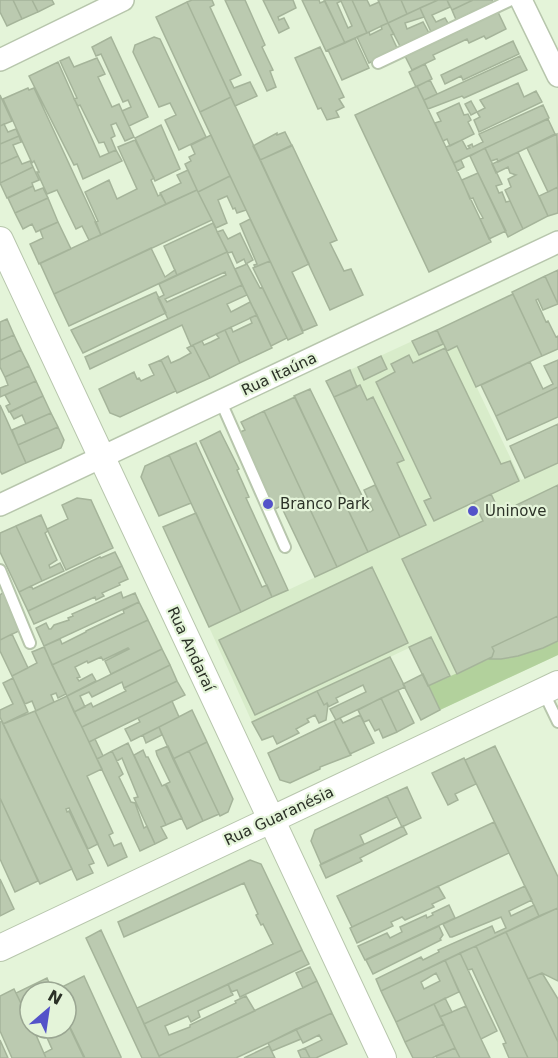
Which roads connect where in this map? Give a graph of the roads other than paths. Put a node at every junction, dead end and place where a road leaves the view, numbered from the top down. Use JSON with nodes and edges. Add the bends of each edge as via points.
{"nodes":[{"id":1,"x":123,"y":0,"type":"edge"},
{"id":2,"x":511,"y":0,"type":"edge"},
{"id":3,"x":521,"y":0,"type":"edge"},
{"id":4,"x":0,"y":60,"type":"edge"},
{"id":5,"x":378,"y":63,"type":"dead end"},
{"id":6,"x":558,"y":76,"type":"edge"},
{"id":7,"x":0,"y":240,"type":"edge"},
{"id":8,"x":558,"y":242,"type":"edge"},
{"id":9,"x":221,"y":402,"type":"junction"},
{"id":10,"x":101,"y":459,"type":"junction"},
{"id":11,"x":0,"y":505,"type":"edge"},
{"id":12,"x":285,"y":547,"type":"dead end"},
{"id":13,"x":0,"y":570,"type":"edge"},
{"id":14,"x":30,"y":643,"type":"dead end"},
{"id":15,"x":550,"y":688,"type":"edge"},
{"id":16,"x":558,"y":723,"type":"edge"},
{"id":17,"x":271,"y":820,"type":"junction"},
{"id":18,"x":0,"y":948,"type":"edge"},
{"id":19,"x":383,"y":1058,"type":"edge"}],
"edges":[{"from":1,"to":4,"type":"street"},
{"from":2,"to":5,"type":"lane"},
{"from":3,"to":6,"type":"street"},
{"from":7,"to":10,"type":"street","name":"Rua Andaraí"},
{"from":8,"to":9,"type":"street","name":"Rua Itaúna"},
{"from":9,"to":10,"type":"street","name":"Rua Itaúna"},
{"from":9,"to":12,"type":"lane"},
{"from":10,"to":11,"type":"street","name":"Rua Itaúna"},
{"from":10,"to":17,"type":"street","name":"Rua Andaraí"},
{"from":13,"to":14,"type":"lane"},
{"from":15,"to":16,"type":"lane"},
{"from":15,"to":17,"type":"street","name":"Rua Guaranésia"},
{"from":17,"to":18,"type":"street","name":"Rua Guaranésia"},
{"from":17,"to":19,"type":"street","name":"Rua Andaraí"}]}
